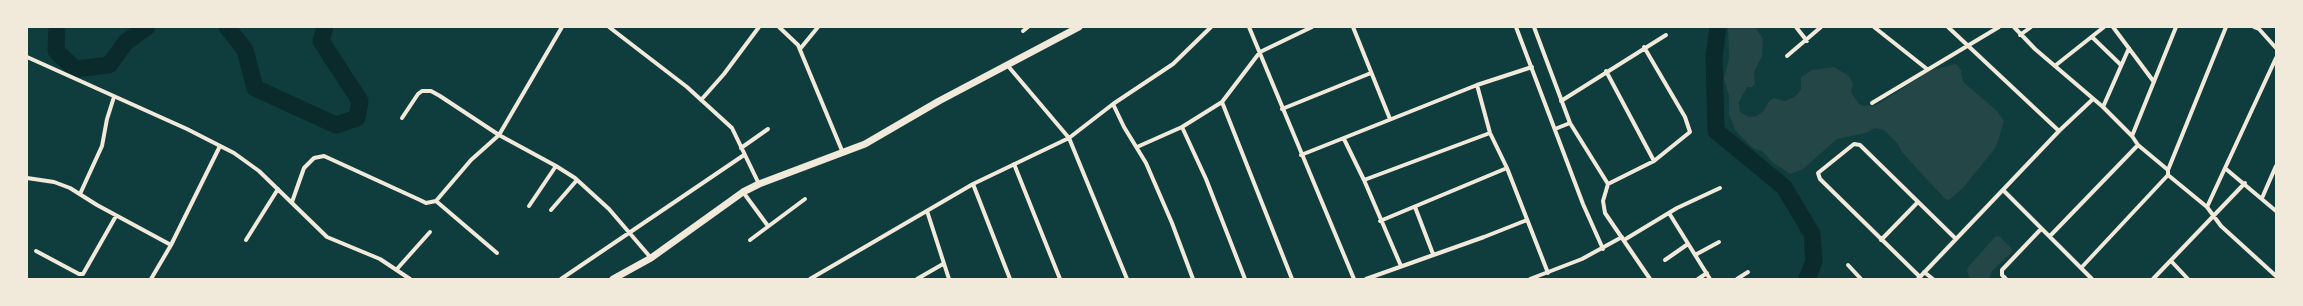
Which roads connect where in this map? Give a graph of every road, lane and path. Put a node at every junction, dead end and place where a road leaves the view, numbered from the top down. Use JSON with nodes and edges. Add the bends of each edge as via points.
{"nodes":[{"id":1,"x":562,"y":27,"type":"edge"},
{"id":2,"x":609,"y":27,"type":"edge"},
{"id":3,"x":759,"y":27,"type":"edge"},
{"id":4,"x":779,"y":27,"type":"edge"},
{"id":5,"x":818,"y":27,"type":"edge"},
{"id":6,"x":1028,"y":27,"type":"edge"},
{"id":7,"x":1211,"y":27,"type":"edge"},
{"id":8,"x":1249,"y":27,"type":"edge"},
{"id":9,"x":1312,"y":27,"type":"edge"},
{"id":10,"x":1353,"y":27,"type":"edge"},
{"id":11,"x":1516,"y":27,"type":"edge"},
{"id":12,"x":1534,"y":27,"type":"edge"},
{"id":13,"x":1796,"y":27,"type":"edge"},
{"id":14,"x":1821,"y":27,"type":"edge"},
{"id":15,"x":1874,"y":27,"type":"edge"},
{"id":16,"x":1948,"y":27,"type":"edge"},
{"id":17,"x":2014,"y":27,"type":"edge"},
{"id":18,"x":2031,"y":27,"type":"edge"},
{"id":19,"x":2104,"y":27,"type":"edge"},
{"id":20,"x":2113,"y":27,"type":"edge"},
{"id":21,"x":2226,"y":27,"type":"edge"},
{"id":22,"x":2254,"y":27,"type":"edge"},
{"id":23,"x":1077,"y":28,"type":"edge"},
{"id":24,"x":1997,"y":28,"type":"edge"},
{"id":25,"x":2174,"y":28,"type":"edge"},
{"id":26,"x":2259,"y":28,"type":"edge"},
{"id":27,"x":1024,"y":30,"type":"dead end"},
{"id":28,"x":1666,"y":35,"type":"dead end"},
{"id":29,"x":2020,"y":35,"type":"junction"},
{"id":30,"x":2092,"y":37,"type":"junction"},
{"id":31,"x":1806,"y":41,"type":"junction"},
{"id":32,"x":1968,"y":46,"type":"junction"},
{"id":33,"x":1644,"y":48,"type":"junction"},
{"id":34,"x":2129,"y":48,"type":"junction"},
{"id":35,"x":2276,"y":48,"type":"edge"},
{"id":36,"x":800,"y":49,"type":"junction"},
{"id":37,"x":1260,"y":52,"type":"junction"},
{"id":38,"x":1787,"y":56,"type":"dead end"},
{"id":39,"x":27,"y":57,"type":"edge"},
{"id":40,"x":2276,"y":58,"type":"edge"},
{"id":41,"x":2056,"y":65,"type":"junction"},
{"id":42,"x":2121,"y":65,"type":"junction"},
{"id":43,"x":1008,"y":66,"type":"junction"},
{"id":44,"x":1532,"y":66,"type":"junction"},
{"id":45,"x":1927,"y":69,"type":"junction"},
{"id":46,"x":1606,"y":71,"type":"junction"},
{"id":47,"x":1371,"y":73,"type":"junction"},
{"id":48,"x":2154,"y":82,"type":"junction"},
{"id":49,"x":1477,"y":85,"type":"junction"},
{"id":50,"x":114,"y":97,"type":"junction"},
{"id":51,"x":2093,"y":99,"type":"junction"},
{"id":52,"x":700,"y":100,"type":"junction"},
{"id":53,"x":1561,"y":101,"type":"junction"},
{"id":54,"x":1222,"y":102,"type":"junction"},
{"id":55,"x":1872,"y":103,"type":"dead end"},
{"id":56,"x":1113,"y":104,"type":"junction"},
{"id":57,"x":2103,"y":107,"type":"junction"},
{"id":58,"x":1282,"y":109,"type":"junction"},
{"id":59,"x":402,"y":118,"type":"dead end"},
{"id":60,"x":1390,"y":119,"type":"junction"},
{"id":61,"x":1570,"y":123,"type":"junction"},
{"id":62,"x":1182,"y":127,"type":"junction"},
{"id":63,"x":768,"y":129,"type":"dead end"},
{"id":64,"x":1555,"y":129,"type":"junction"},
{"id":65,"x":2059,"y":131,"type":"junction"},
{"id":66,"x":1490,"y":133,"type":"junction"},
{"id":67,"x":499,"y":135,"type":"junction"},
{"id":68,"x":2132,"y":136,"type":"junction"},
{"id":69,"x":1069,"y":138,"type":"junction"},
{"id":70,"x":1344,"y":139,"type":"junction"},
{"id":71,"x":2138,"y":145,"type":"junction"},
{"id":72,"x":220,"y":146,"type":"junction"},
{"id":73,"x":1137,"y":147,"type":"junction"},
{"id":74,"x":741,"y":148,"type":"junction"},
{"id":75,"x":843,"y":153,"type":"junction"},
{"id":76,"x":744,"y":155,"type":"junction"},
{"id":77,"x":1302,"y":155,"type":"junction"},
{"id":78,"x":1654,"y":161,"type":"junction"},
{"id":79,"x":1014,"y":164,"type":"junction"},
{"id":80,"x":556,"y":166,"type":"junction"},
{"id":81,"x":2276,"y":166,"type":"edge"},
{"id":82,"x":1507,"y":168,"type":"junction"},
{"id":83,"x":2226,"y":169,"type":"junction"},
{"id":84,"x":2168,"y":173,"type":"junction"},
{"id":85,"x":27,"y":178,"type":"edge"},
{"id":86,"x":577,"y":180,"type":"junction"},
{"id":87,"x":1364,"y":180,"type":"junction"},
{"id":88,"x":2245,"y":183,"type":"junction"},
{"id":89,"x":759,"y":184,"type":"junction"},
{"id":90,"x":973,"y":184,"type":"junction"},
{"id":91,"x":1608,"y":184,"type":"junction"},
{"id":92,"x":1720,"y":188,"type":"dead end"},
{"id":93,"x":278,"y":189,"type":"junction"},
{"id":94,"x":2003,"y":190,"type":"junction"},
{"id":95,"x":744,"y":192,"type":"junction"},
{"id":96,"x":80,"y":194,"type":"junction"},
{"id":97,"x":2262,"y":198,"type":"junction"},
{"id":98,"x":805,"y":199,"type":"dead end"},
{"id":99,"x":436,"y":201,"type":"junction"},
{"id":100,"x":292,"y":202,"type":"junction"},
{"id":101,"x":1917,"y":202,"type":"junction"},
{"id":102,"x":529,"y":206,"type":"dead end"},
{"id":103,"x":1415,"y":207,"type":"junction"},
{"id":104,"x":2207,"y":207,"type":"junction"},
{"id":105,"x":551,"y":210,"type":"dead end"},
{"id":106,"x":927,"y":211,"type":"junction"},
{"id":107,"x":2276,"y":211,"type":"edge"},
{"id":108,"x":1669,"y":213,"type":"junction"},
{"id":109,"x":116,"y":216,"type":"junction"},
{"id":110,"x":2214,"y":217,"type":"junction"},
{"id":111,"x":1526,"y":220,"type":"junction"},
{"id":112,"x":1380,"y":221,"type":"junction"},
{"id":113,"x":768,"y":226,"type":"junction"},
{"id":114,"x":2041,"y":229,"type":"junction"},
{"id":115,"x":430,"y":232,"type":"dead end"},
{"id":116,"x":631,"y":232,"type":"junction"},
{"id":117,"x":2050,"y":236,"type":"junction"},
{"id":118,"x":1623,"y":238,"type":"junction"},
{"id":119,"x":1956,"y":239,"type":"junction"},
{"id":120,"x":246,"y":240,"type":"dead end"},
{"id":121,"x":750,"y":240,"type":"dead end"},
{"id":122,"x":1881,"y":240,"type":"junction"},
{"id":123,"x":1719,"y":242,"type":"dead end"},
{"id":124,"x":171,"y":244,"type":"junction"},
{"id":125,"x":1688,"y":244,"type":"junction"},
{"id":126,"x":1603,"y":249,"type":"junction"},
{"id":127,"x":36,"y":251,"type":"dead end"},
{"id":128,"x":497,"y":253,"type":"dead end"},
{"id":129,"x":1433,"y":254,"type":"junction"},
{"id":130,"x":1695,"y":255,"type":"junction"},
{"id":131,"x":651,"y":258,"type":"junction"},
{"id":132,"x":1665,"y":260,"type":"dead end"},
{"id":133,"x":2171,"y":261,"type":"junction"},
{"id":134,"x":943,"y":264,"type":"junction"},
{"id":135,"x":1848,"y":265,"type":"dead end"},
{"id":136,"x":1402,"y":266,"type":"junction"},
{"id":137,"x":2081,"y":268,"type":"junction"},
{"id":138,"x":398,"y":269,"type":"junction"},
{"id":139,"x":1748,"y":272,"type":"dead end"},
{"id":140,"x":1924,"y":272,"type":"junction"},
{"id":141,"x":1548,"y":273,"type":"junction"},
{"id":142,"x":1707,"y":273,"type":"junction"},
{"id":143,"x":2276,"y":276,"type":"edge"},
{"id":144,"x":1919,"y":278,"type":"edge"},
{"id":145,"x":151,"y":279,"type":"edge"},
{"id":146,"x":410,"y":279,"type":"edge"},
{"id":147,"x":561,"y":279,"type":"edge"},
{"id":148,"x":613,"y":279,"type":"edge"},
{"id":149,"x":810,"y":279,"type":"edge"},
{"id":150,"x":917,"y":279,"type":"edge"},
{"id":151,"x":949,"y":279,"type":"edge"},
{"id":152,"x":1010,"y":279,"type":"edge"},
{"id":153,"x":1060,"y":279,"type":"edge"},
{"id":154,"x":1127,"y":279,"type":"edge"},
{"id":155,"x":1192,"y":279,"type":"edge"},
{"id":156,"x":1245,"y":279,"type":"edge"},
{"id":157,"x":1292,"y":279,"type":"edge"},
{"id":158,"x":1354,"y":279,"type":"edge"},
{"id":159,"x":1366,"y":279,"type":"edge"},
{"id":160,"x":1530,"y":279,"type":"edge"},
{"id":161,"x":1650,"y":279,"type":"edge"},
{"id":162,"x":1698,"y":279,"type":"edge"},
{"id":163,"x":1710,"y":279,"type":"edge"},
{"id":164,"x":1737,"y":279,"type":"edge"},
{"id":165,"x":1862,"y":279,"type":"edge"},
{"id":166,"x":1933,"y":279,"type":"edge"},
{"id":167,"x":2006,"y":279,"type":"edge"},
{"id":168,"x":2092,"y":279,"type":"edge"},
{"id":169,"x":2153,"y":279,"type":"edge"},
{"id":170,"x":2188,"y":279,"type":"edge"}],
"edges":[{"from":1,"to":67,"type":"street"},
{"from":2,"to":52,"type":"street"},
{"from":3,"to":52,"type":"street","via":[[724,74]]},
{"from":4,"to":36,"type":"street"},
{"from":5,"to":36,"type":"street"},
{"from":6,"to":27,"type":"street"},
{"from":7,"to":56,"type":"street","via":[[1172,64]]},
{"from":8,"to":37,"type":"street"},
{"from":9,"to":37,"type":"street"},
{"from":10,"to":47,"type":"street"},
{"from":11,"to":44,"type":"street"},
{"from":12,"to":53,"type":"street"},
{"from":13,"to":31,"type":"street"},
{"from":14,"to":31,"type":"street"},
{"from":15,"to":45,"type":"street"},
{"from":16,"to":32,"type":"street"},
{"from":17,"to":29,"type":"street"},
{"from":18,"to":29,"type":"street"},
{"from":19,"to":30,"type":"street"},
{"from":20,"to":34,"type":"street"},
{"from":21,"to":84,"type":"street"},
{"from":22,"to":26,"type":"street"},
{"from":23,"to":43,"type":"street"},
{"from":24,"to":32,"type":"street"},
{"from":25,"to":48,"type":"street"},
{"from":26,"to":35,"type":"street"},
{"from":28,"to":33,"type":"street"},
{"from":29,"to":41,"type":"street"},
{"from":30,"to":41,"type":"street"},
{"from":30,"to":42,"type":"street"},
{"from":31,"to":38,"type":"street"},
{"from":32,"to":45,"type":"street"},
{"from":32,"to":65,"type":"street"},
{"from":33,"to":46,"type":"street"},
{"from":33,"to":78,"type":"street","via":[[1690,128],[1687,136]]},
{"from":34,"to":42,"type":"street"},
{"from":34,"to":48,"type":"street"},
{"from":36,"to":75,"type":"street"},
{"from":37,"to":54,"type":"street"},
{"from":37,"to":58,"type":"street"},
{"from":39,"to":50,"type":"street"},
{"from":40,"to":83,"type":"street"},
{"from":41,"to":51,"type":"street"},
{"from":42,"to":57,"type":"street"},
{"from":43,"to":69,"type":"street"},
{"from":43,"to":75,"type":"street","via":[[939,101],[865,144]]},
{"from":44,"to":49,"type":"street"},
{"from":44,"to":64,"type":"street"},
{"from":45,"to":55,"type":"street"},
{"from":46,"to":53,"type":"street"},
{"from":46,"to":78,"type":"street"},
{"from":47,"to":58,"type":"street"},
{"from":47,"to":60,"type":"street"},
{"from":48,"to":68,"type":"street"},
{"from":49,"to":60,"type":"street"},
{"from":49,"to":66,"type":"street"},
{"from":50,"to":72,"type":"street"},
{"from":50,"to":96,"type":"street","via":[[102,146]]},
{"from":51,"to":57,"type":"street"},
{"from":51,"to":65,"type":"street"},
{"from":52,"to":74,"type":"street","via":[[732,128]]},
{"from":53,"to":61,"type":"street"},
{"from":54,"to":62,"type":"street"},
{"from":54,"to":157,"type":"street"},
{"from":56,"to":69,"type":"street"},
{"from":56,"to":73,"type":"street"},
{"from":57,"to":68,"type":"street"},
{"from":58,"to":77,"type":"street"},
{"from":59,"to":67,"type":"street","via":[[418,94],[427,91],[440,96]]},
{"from":60,"to":70,"type":"street"},
{"from":61,"to":64,"type":"street"},
{"from":61,"to":91,"type":"street"},
{"from":62,"to":73,"type":"street"},
{"from":62,"to":156,"type":"street","via":[[1206,179]]},
{"from":63,"to":74,"type":"street"},
{"from":64,"to":126,"type":"street"},
{"from":65,"to":94,"type":"street"},
{"from":66,"to":82,"type":"street"},
{"from":66,"to":87,"type":"street"},
{"from":67,"to":80,"type":"street"},
{"from":67,"to":99,"type":"street","via":[[471,160]]},
{"from":68,"to":71,"type":"street"},
{"from":69,"to":79,"type":"street"},
{"from":69,"to":154,"type":"street"},
{"from":70,"to":77,"type":"street"},
{"from":70,"to":87,"type":"street"},
{"from":71,"to":84,"type":"street"},
{"from":71,"to":117,"type":"street"},
{"from":72,"to":93,"type":"street","via":[[246,161]]},
{"from":72,"to":124,"type":"street"},
{"from":73,"to":155,"type":"street","via":[[1172,223]]},
{"from":74,"to":76,"type":"street"},
{"from":75,"to":89,"type":"street"},
{"from":76,"to":89,"type":"street"},
{"from":76,"to":116,"type":"street"},
{"from":77,"to":158,"type":"street"},
{"from":78,"to":91,"type":"street"},
{"from":79,"to":90,"type":"street"},
{"from":79,"to":153,"type":"street"},
{"from":80,"to":86,"type":"street"},
{"from":80,"to":102,"type":"street"},
{"from":81,"to":97,"type":"street"},
{"from":82,"to":103,"type":"street"},
{"from":82,"to":111,"type":"street"},
{"from":83,"to":88,"type":"street"},
{"from":83,"to":104,"type":"street"},
{"from":84,"to":104,"type":"street"},
{"from":84,"to":137,"type":"street"},
{"from":85,"to":96,"type":"street","via":[[62,184]]},
{"from":86,"to":105,"type":"street"},
{"from":86,"to":116,"type":"street"},
{"from":87,"to":112,"type":"street"},
{"from":88,"to":97,"type":"street"},
{"from":88,"to":110,"type":"street"},
{"from":89,"to":95,"type":"street"},
{"from":90,"to":106,"type":"street"},
{"from":90,"to":152,"type":"street"},
{"from":91,"to":118,"type":"street","via":[[1603,201],[1605,213]]},
{"from":92,"to":108,"type":"street"},
{"from":93,"to":100,"type":"street"},
{"from":93,"to":120,"type":"street"},
{"from":94,"to":114,"type":"street"},
{"from":94,"to":119,"type":"street"},
{"from":95,"to":113,"type":"street"},
{"from":95,"to":131,"type":"street"},
{"from":96,"to":109,"type":"street"},
{"from":97,"to":107,"type":"street"},
{"from":98,"to":113,"type":"street"},
{"from":99,"to":100,"type":"street","via":[[426,203],[324,156],[314,158],[304,168]]},
{"from":99,"to":128,"type":"street"},
{"from":100,"to":138,"type":"street","via":[[327,237],[370,254]]},
{"from":101,"to":119,"type":"street"},
{"from":101,"to":122,"type":"street"},
{"from":101,"to":122,"type":"street","via":[[1857,144],[1818,173],[1820,179]]},
{"from":103,"to":112,"type":"street"},
{"from":103,"to":129,"type":"street"},
{"from":104,"to":110,"type":"street"},
{"from":106,"to":134,"type":"street"},
{"from":106,"to":149,"type":"street"},
{"from":108,"to":118,"type":"street"},
{"from":108,"to":125,"type":"street"},
{"from":109,"to":124,"type":"street"},
{"from":109,"to":127,"type":"street","via":[[83,274]]},
{"from":110,"to":133,"type":"street"},
{"from":110,"to":143,"type":"street"},
{"from":111,"to":129,"type":"street"},
{"from":111,"to":141,"type":"street"},
{"from":112,"to":136,"type":"street"},
{"from":113,"to":121,"type":"street"},
{"from":114,"to":117,"type":"street"},
{"from":114,"to":167,"type":"street","via":[[2002,270],[2002,276]]},
{"from":115,"to":138,"type":"street"},
{"from":116,"to":131,"type":"street"},
{"from":116,"to":147,"type":"street"},
{"from":117,"to":137,"type":"street"},
{"from":118,"to":126,"type":"street"},
{"from":118,"to":161,"type":"street"},
{"from":119,"to":140,"type":"street"},
{"from":122,"to":144,"type":"street"},
{"from":123,"to":130,"type":"street"},
{"from":124,"to":145,"type":"street"},
{"from":125,"to":130,"type":"street"},
{"from":125,"to":132,"type":"street"},
{"from":126,"to":141,"type":"street"},
{"from":129,"to":136,"type":"street"},
{"from":130,"to":142,"type":"street"},
{"from":131,"to":148,"type":"street"},
{"from":133,"to":169,"type":"street"},
{"from":133,"to":170,"type":"street"},
{"from":134,"to":150,"type":"street"},
{"from":134,"to":151,"type":"street"},
{"from":135,"to":165,"type":"street"},
{"from":136,"to":159,"type":"street"},
{"from":137,"to":168,"type":"street"},
{"from":138,"to":146,"type":"street"},
{"from":139,"to":164,"type":"street"},
{"from":140,"to":144,"type":"street"},
{"from":140,"to":166,"type":"street"},
{"from":141,"to":160,"type":"street"},
{"from":142,"to":162,"type":"street"},
{"from":142,"to":163,"type":"street"}]}
